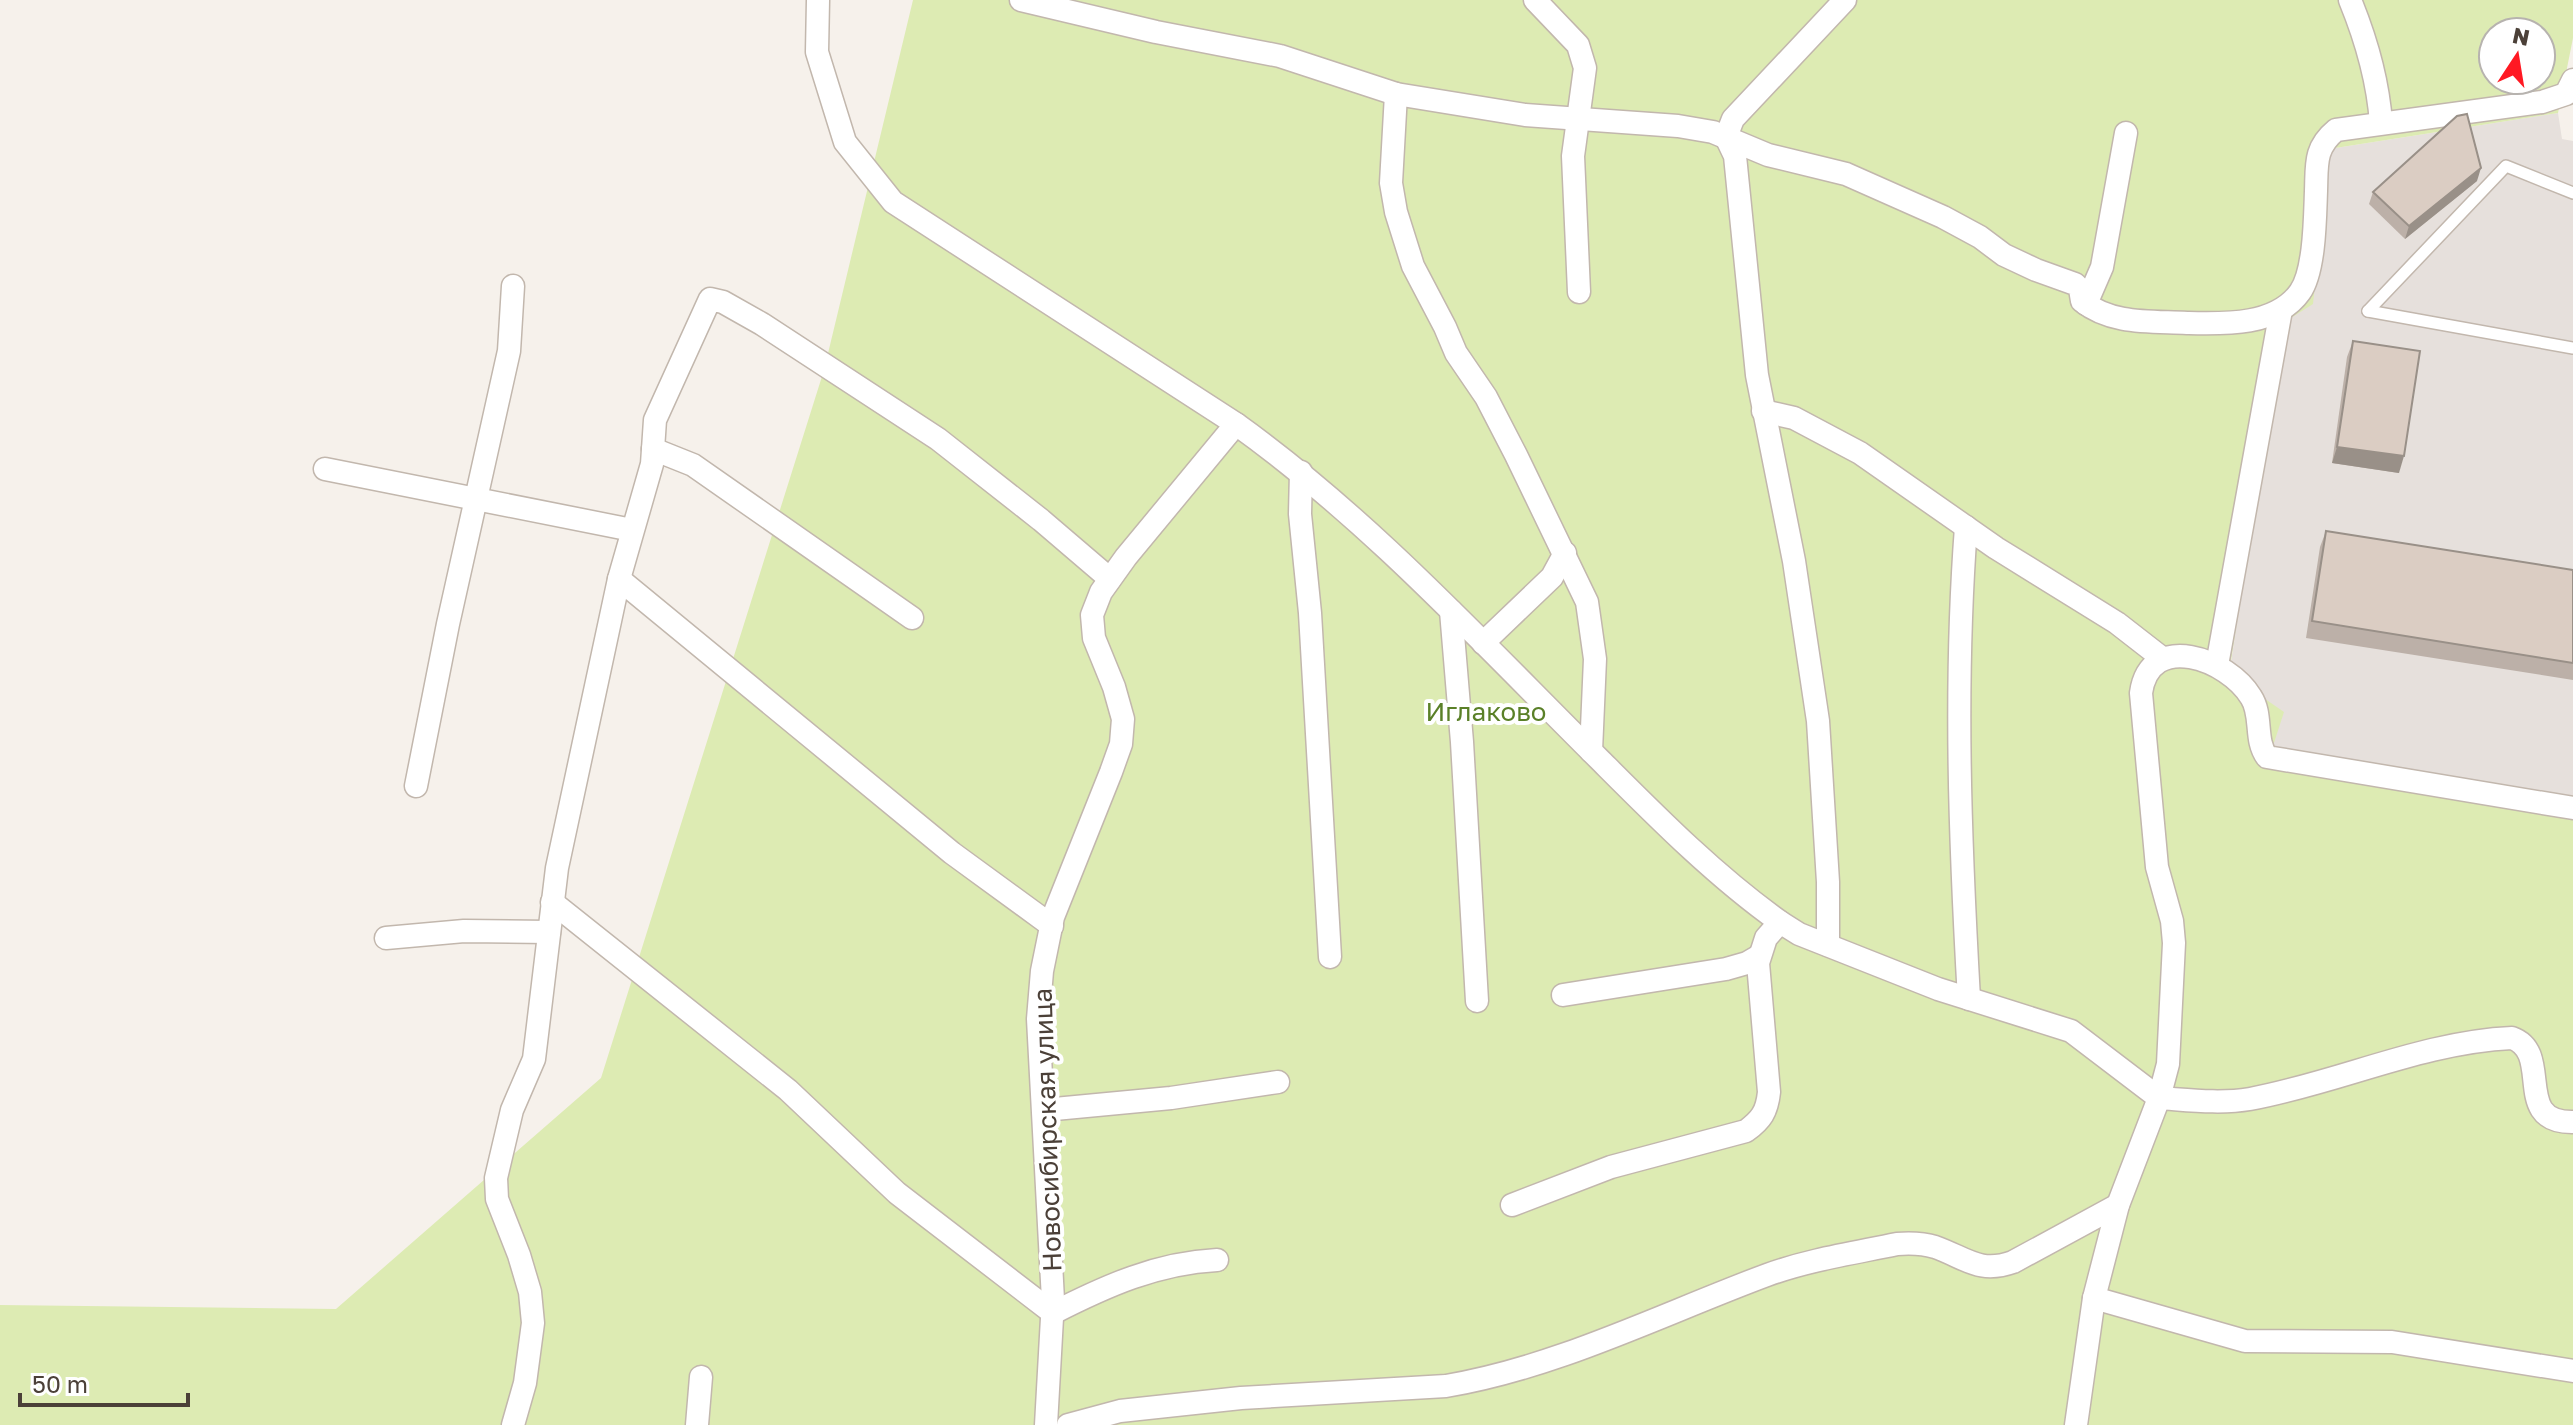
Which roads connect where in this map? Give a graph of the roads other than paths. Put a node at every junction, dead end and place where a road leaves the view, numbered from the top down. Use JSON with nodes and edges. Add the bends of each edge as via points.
{"nodes":[{"id":1,"x":818,"y":0,"type":"edge"},
{"id":2,"x":1021,"y":0,"type":"edge"},
{"id":3,"x":1535,"y":0,"type":"edge"},
{"id":4,"x":1845,"y":0,"type":"edge"},
{"id":5,"x":2350,"y":0,"type":"edge"},
{"id":6,"x":2573,"y":80,"type":"edge"},
{"id":7,"x":1396,"y":94,"type":"junction"},
{"id":8,"x":1578,"y":119,"type":"junction"},
{"id":9,"x":2381,"y":123,"type":"junction"},
{"id":10,"x":2126,"y":133,"type":"dead end"},
{"id":11,"x":1726,"y":137,"type":"junction"},
{"id":12,"x":2573,"y":193,"type":"edge"},
{"id":13,"x":513,"y":286,"type":"dead end"},
{"id":14,"x":1579,"y":292,"type":"dead end"},
{"id":15,"x":2086,"y":304,"type":"junction"},
{"id":16,"x":2281,"y":310,"type":"junction"},
{"id":17,"x":2573,"y":348,"type":"edge"},
{"id":18,"x":1763,"y":411,"type":"junction"},
{"id":19,"x":1236,"y":424,"type":"junction"},
{"id":20,"x":653,"y":449,"type":"junction"},
{"id":21,"x":325,"y":469,"type":"dead end"},
{"id":22,"x":1301,"y":472,"type":"junction"},
{"id":23,"x":476,"y":498,"type":"junction"},
{"id":24,"x":1966,"y":527,"type":"junction"},
{"id":25,"x":632,"y":530,"type":"junction"},
{"id":26,"x":1565,"y":553,"type":"junction"},
{"id":27,"x":619,"y":579,"type":"junction"},
{"id":28,"x":1110,"y":579,"type":"junction"},
{"id":29,"x":1451,"y":611,"type":"junction"},
{"id":30,"x":912,"y":618,"type":"dead end"},
{"id":31,"x":1483,"y":643,"type":"junction"},
{"id":32,"x":2162,"y":658,"type":"junction"},
{"id":33,"x":2217,"y":665,"type":"junction"},
{"id":34,"x":1591,"y":751,"type":"junction"},
{"id":35,"x":416,"y":786,"type":"dead end"},
{"id":36,"x":2573,"y":808,"type":"edge"},
{"id":37,"x":552,"y":902,"type":"junction"},
{"id":38,"x":1780,"y":922,"type":"junction"},
{"id":39,"x":1052,"y":926,"type":"junction"},
{"id":40,"x":549,"y":932,"type":"junction"},
{"id":41,"x":386,"y":938,"type":"dead end"},
{"id":42,"x":1828,"y":945,"type":"junction"},
{"id":43,"x":1759,"y":956,"type":"junction"},
{"id":44,"x":1330,"y":957,"type":"dead end"},
{"id":45,"x":1563,"y":995,"type":"dead end"},
{"id":46,"x":1969,"y":999,"type":"junction"},
{"id":47,"x":1477,"y":1001,"type":"dead end"},
{"id":48,"x":1278,"y":1082,"type":"dead end"},
{"id":49,"x":2159,"y":1098,"type":"junction"},
{"id":50,"x":1044,"y":1110,"type":"junction"},
{"id":51,"x":2573,"y":1122,"type":"edge"},
{"id":52,"x":1512,"y":1205,"type":"dead end"},
{"id":53,"x":2118,"y":1205,"type":"junction"},
{"id":54,"x":1217,"y":1260,"type":"dead end"},
{"id":55,"x":2094,"y":1298,"type":"junction"},
{"id":56,"x":1053,"y":1313,"type":"junction"},
{"id":57,"x":2573,"y":1371,"type":"edge"},
{"id":58,"x":701,"y":1377,"type":"dead end"},
{"id":59,"x":513,"y":1425,"type":"edge"},
{"id":60,"x":697,"y":1425,"type":"edge"},
{"id":61,"x":1046,"y":1425,"type":"edge"},
{"id":62,"x":1068,"y":1425,"type":"edge"},
{"id":63,"x":2076,"y":1425,"type":"edge"}],
"edges":[{"from":1,"to":19,"type":"street","via":[[817,52],[845,142],[893,202]]},
{"from":2,"to":7,"type":"street","via":[[1280,56]]},
{"from":3,"to":8,"type":"street","via":[[1578,45],[1585,68]]},
{"from":4,"to":11,"type":"street","via":[[1733,119]]},
{"from":5,"to":9,"type":"street","via":[[2378,90]]},
{"from":6,"to":9,"type":"street","via":[[2566,94],[2542,102]]},
{"from":7,"to":8,"type":"street"},
{"from":7,"to":26,"type":"street","via":[[1391,183],[1413,266]]},
{"from":8,"to":11,"type":"street","via":[[1678,126]]},
{"from":8,"to":14,"type":"street","via":[[1573,156]]},
{"from":9,"to":16,"type":"street","via":[[2336,130],[2323,140],[2308,268],[2301,291]]},
{"from":10,"to":15,"type":"street","via":[[2102,267]]},
{"from":11,"to":15,"type":"street","via":[[1768,155],[1846,174],[1929,210],[2004,255],[2075,284]]},
{"from":11,"to":18,"type":"street","via":[[1735,156]]},
{"from":12,"to":17,"type":"lane","via":[[2506,166],[2368,311]]},
{"from":13,"to":23,"type":"street","via":[[509,351]]},
{"from":15,"to":16,"type":"street","via":[[2118,319],[2215,324],[2258,319]]},
{"from":16,"to":33,"type":"street"},
{"from":18,"to":24,"type":"street","via":[[1794,418],[1860,453]]},
{"from":18,"to":42,"type":"street","via":[[1794,561],[1818,721]]},
{"from":19,"to":22,"type":"street"},
{"from":19,"to":28,"type":"street","name":"Новосибирская улица"},
{"from":20,"to":25,"type":"street"},
{"from":20,"to":28,"type":"street","via":[[655,420],[710,299],[723,302],[938,439]]},
{"from":20,"to":30,"type":"street","via":[[693,465]]},
{"from":21,"to":23,"type":"street"},
{"from":22,"to":29,"type":"street"},
{"from":22,"to":44,"type":"street"},
{"from":23,"to":25,"type":"street"},
{"from":23,"to":35,"type":"street"},
{"from":24,"to":32,"type":"street","via":[[2117,623]]},
{"from":24,"to":46,"type":"street","via":[[1959,812]]},
{"from":25,"to":27,"type":"street"},
{"from":26,"to":31,"type":"street","via":[[1552,577]]},
{"from":26,"to":34,"type":"street","via":[[1587,602],[1593,634]]},
{"from":27,"to":37,"type":"street"},
{"from":27,"to":39,"type":"street","via":[[952,853]]},
{"from":28,"to":39,"type":"street","name":"Новосибирская улица","via":[[1092,615],[1094,638],[1123,719],[1121,744]]},
{"from":29,"to":31,"type":"street"},
{"from":29,"to":47,"type":"street"},
{"from":31,"to":34,"type":"street"},
{"from":32,"to":33,"type":"street","via":[[2196,658]]},
{"from":32,"to":49,"type":"street","via":[[2143,678],[2141,693],[2157,867],[2174,943],[2168,1064]]},
{"from":33,"to":36,"type":"street","via":[[2252,697],[2267,757]]},
{"from":34,"to":38,"type":"street","via":[[1668,828]]},
{"from":37,"to":40,"type":"street"},
{"from":37,"to":56,"type":"street","via":[[788,1090],[897,1193]]},
{"from":38,"to":42,"type":"street"},
{"from":38,"to":43,"type":"street"},
{"from":39,"to":50,"type":"street","name":"Новосибирская улица","via":[[1038,1019]]},
{"from":40,"to":41,"type":"street","via":[[464,931]]},
{"from":40,"to":59,"type":"street","via":[[534,1059],[512,1110],[496,1178],[497,1199],[530,1292],[533,1323]]},
{"from":42,"to":46,"type":"street"},
{"from":43,"to":45,"type":"street","via":[[1726,969]]},
{"from":43,"to":52,"type":"street","via":[[1769,1092],[1760,1121],[1746,1131],[1611,1167]]},
{"from":46,"to":49,"type":"street","via":[[2071,1031]]},
{"from":48,"to":50,"type":"street"},
{"from":49,"to":51,"type":"street","via":[[2249,1099],[2385,1062],[2512,1038],[2520,1040],[2531,1057],[2544,1113]]},
{"from":49,"to":53,"type":"street"},
{"from":50,"to":56,"type":"street","name":"Новосибирская улица"},
{"from":53,"to":55,"type":"street"},
{"from":53,"to":62,"type":"street","via":[[1996,1268],[1935,1247],[1897,1244],[1771,1274],[1618,1335],[1472,1382],[1241,1398],[1120,1411]]},
{"from":54,"to":56,"type":"street","via":[[1153,1270]]},
{"from":55,"to":57,"type":"street","via":[[2245,1341],[2392,1342]]},
{"from":55,"to":63,"type":"street"},
{"from":56,"to":61,"type":"street","name":"Новосибирская улица"},
{"from":58,"to":60,"type":"street"}]}
